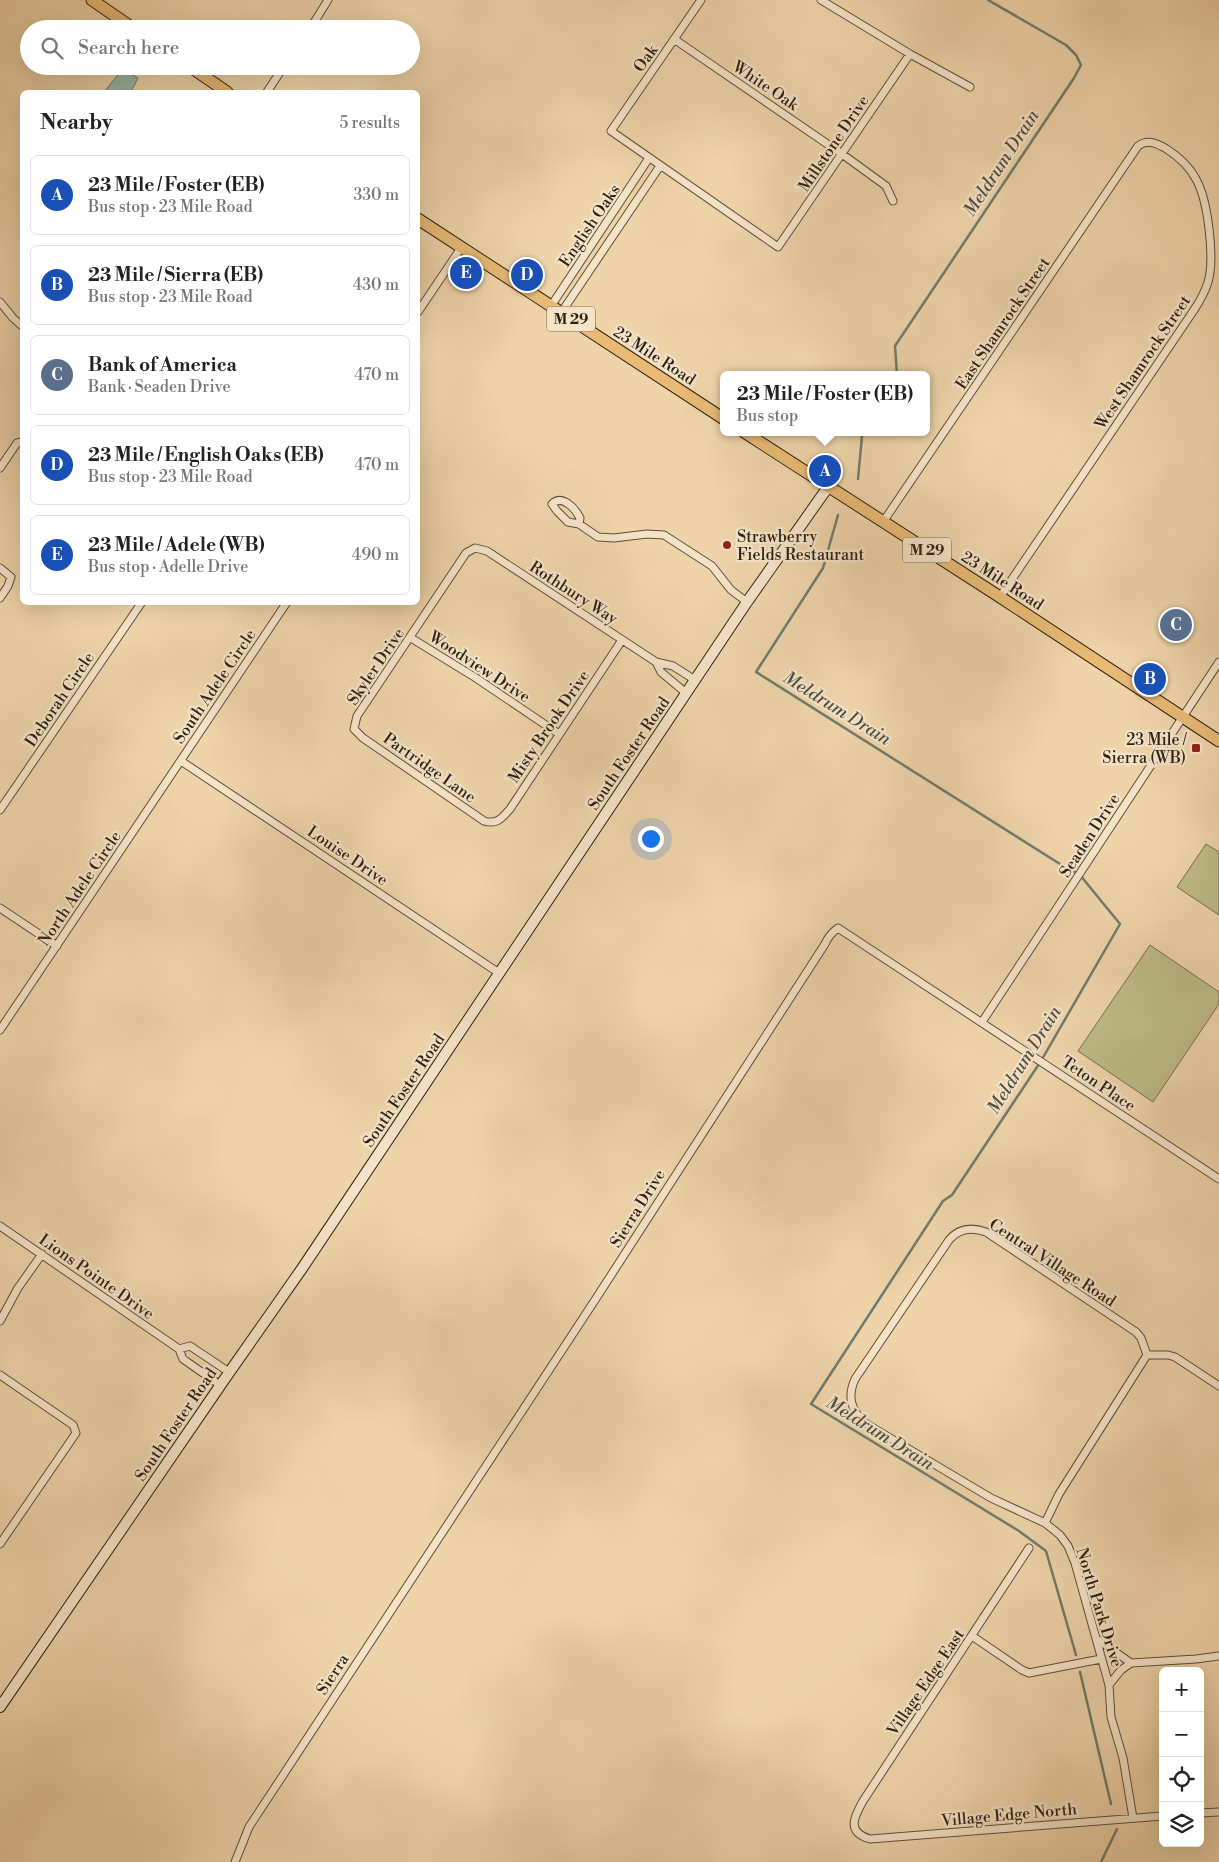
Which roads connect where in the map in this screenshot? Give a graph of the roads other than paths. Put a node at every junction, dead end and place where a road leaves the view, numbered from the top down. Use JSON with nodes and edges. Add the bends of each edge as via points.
{"nodes":[{"id":1,"x":92,"y":0,"type":"edge"},
{"id":2,"x":328,"y":0,"type":"edge"},
{"id":3,"x":701,"y":0,"type":"edge"},
{"id":4,"x":821,"y":0,"type":"edge"},
{"id":5,"x":121,"y":20,"type":"edge"},
{"id":6,"x":316,"y":20,"type":"edge"},
{"id":7,"x":674,"y":39,"type":"junction"},
{"id":8,"x":910,"y":54,"type":"junction"},
{"id":9,"x":202,"y":75,"type":"edge"},
{"id":10,"x":278,"y":75,"type":"edge"},
{"id":11,"x":970,"y":86,"type":"dead end"},
{"id":12,"x":225,"y":90,"type":"edge"},
{"id":13,"x":268,"y":90,"type":"edge"},
{"id":14,"x":1145,"y":141,"type":"joint"},
{"id":15,"x":842,"y":154,"type":"junction"},
{"id":16,"x":649,"y":158,"type":"junction"},
{"id":17,"x":660,"y":166,"type":"junction"},
{"id":18,"x":893,"y":201,"type":"dead end"},
{"id":19,"x":420,"y":220,"type":"edge"},
{"id":20,"x":461,"y":248,"type":"junction"},
{"id":21,"x":0,"y":302,"type":"edge"},
{"id":22,"x":420,"y":309,"type":"edge"},
{"id":23,"x":556,"y":310,"type":"junction"},
{"id":24,"x":20,"y":324,"type":"edge"},
{"id":25,"x":720,"y":416,"type":"edge"},
{"id":26,"x":750,"y":436,"type":"edge"},
{"id":27,"x":20,"y":442,"type":"edge"},
{"id":28,"x":0,"y":468,"type":"edge"},
{"id":29,"x":828,"y":487,"type":"junction"},
{"id":30,"x":883,"y":522,"type":"junction"},
{"id":31,"x":579,"y":524,"type":"junction"},
{"id":32,"x":475,"y":548,"type":"joint"},
{"id":33,"x":0,"y":568,"type":"edge"},
{"id":34,"x":1000,"y":597,"type":"junction"},
{"id":35,"x":0,"y":598,"type":"edge"},
{"id":36,"x":747,"y":602,"type":"junction"},
{"id":37,"x":140,"y":605,"type":"edge"},
{"id":38,"x":285,"y":605,"type":"edge"},
{"id":39,"x":411,"y":638,"type":"junction"},
{"id":40,"x":622,"y":640,"type":"junction"},
{"id":41,"x":656,"y":662,"type":"junction"},
{"id":42,"x":1219,"y":662,"type":"edge"},
{"id":43,"x":695,"y":680,"type":"junction"},
{"id":44,"x":686,"y":693,"type":"junction"},
{"id":45,"x":1183,"y":717,"type":"junction"},
{"id":46,"x":354,"y":729,"type":"joint"},
{"id":47,"x":559,"y":734,"type":"junction"},
{"id":48,"x":1219,"y":740,"type":"edge"},
{"id":49,"x":181,"y":761,"type":"junction"},
{"id":50,"x":0,"y":810,"type":"edge"},
{"id":51,"x":492,"y":823,"type":"joint"},
{"id":52,"x":0,"y":908,"type":"edge"},
{"id":53,"x":838,"y":928,"type":"joint"},
{"id":54,"x":57,"y":946,"type":"junction"},
{"id":55,"x":499,"y":972,"type":"junction"},
{"id":56,"x":982,"y":1022,"type":"junction"},
{"id":57,"x":0,"y":1030,"type":"edge"},
{"id":58,"x":1219,"y":1179,"type":"edge"},
{"id":59,"x":0,"y":1226,"type":"edge"},
{"id":60,"x":42,"y":1254,"type":"junction"},
{"id":61,"x":0,"y":1321,"type":"edge"},
{"id":62,"x":179,"y":1349,"type":"junction"},
{"id":63,"x":1147,"y":1355,"type":"junction"},
{"id":64,"x":229,"y":1372,"type":"junction"},
{"id":65,"x":0,"y":1375,"type":"edge"},
{"id":66,"x":220,"y":1385,"type":"junction"},
{"id":67,"x":1219,"y":1386,"type":"edge"},
{"id":68,"x":851,"y":1401,"type":"joint"},
{"id":69,"x":460,"y":1505,"type":"joint"},
{"id":70,"x":1045,"y":1523,"type":"junction"},
{"id":71,"x":0,"y":1544,"type":"edge"},
{"id":72,"x":1029,"y":1548,"type":"dead end"},
{"id":73,"x":972,"y":1636,"type":"junction"},
{"id":74,"x":1098,"y":1639,"type":"junction"},
{"id":75,"x":1219,"y":1656,"type":"edge"},
{"id":76,"x":1101,"y":1659,"type":"junction"},
{"id":77,"x":1131,"y":1663,"type":"junction"},
{"id":78,"x":1109,"y":1685,"type":"junction"},
{"id":79,"x":0,"y":1707,"type":"edge"},
{"id":80,"x":1219,"y":1812,"type":"edge"},
{"id":81,"x":1204,"y":1813,"type":"edge"},
{"id":82,"x":1159,"y":1816,"type":"edge"},
{"id":83,"x":1133,"y":1818,"type":"junction"},
{"id":84,"x":858,"y":1833,"type":"joint"},
{"id":85,"x":235,"y":1862,"type":"edge"}],
"edges":[{"from":1,"to":5,"type":"main road"},
{"from":2,"to":6,"type":"street"},
{"from":3,"to":7,"type":"street","name":"Oak"},
{"from":4,"to":8,"type":"street"},
{"from":7,"to":15,"type":"street","name":"White Oak"},
{"from":7,"to":16,"type":"street","name":"Oak","via":[[611,131]]},
{"from":8,"to":11,"type":"street"},
{"from":8,"to":15,"type":"street","name":"Millstone Drive"},
{"from":9,"to":12,"type":"main road"},
{"from":10,"to":13,"type":"street"},
{"from":14,"to":30,"type":"street","name":"East Shamrock Street","via":[[1135,150]]},
{"from":14,"to":34,"type":"street","name":"West Shamrock Street","via":[[1162,146],[1179,158],[1202,190],[1211,251],[1208,283],[1194,310]]},
{"from":15,"to":17,"type":"street","name":"Millstone Drive","via":[[778,247]]},
{"from":15,"to":18,"type":"street","name":"White Oak","via":[[886,186]]},
{"from":16,"to":17,"type":"street"},
{"from":16,"to":23,"type":"street","name":"English Oaks"},
{"from":17,"to":23,"type":"street","name":"English Oaks"},
{"from":19,"to":20,"type":"main road","name":"23 Mile Road","number":"M 29"},
{"from":20,"to":22,"type":"street"},
{"from":20,"to":23,"type":"main road","name":"23 Mile Road","number":"M 29"},
{"from":21,"to":24,"type":"street"},
{"from":23,"to":25,"type":"main road","name":"23 Mile Road","number":"M 29"},
{"from":26,"to":29,"type":"main road","name":"23 Mile Road","number":"M 29"},
{"from":27,"to":28,"type":"street","via":[[16,443]]},
{"from":29,"to":30,"type":"main road","name":"23 Mile Road","number":"M 29"},
{"from":29,"to":36,"type":"street","name":"South Foster Road"},
{"from":30,"to":34,"type":"main road","name":"23 Mile Road","number":"M 29"},
{"from":31,"to":31,"type":"street","via":[[568,522],[552,504],[558,500],[569,505],[578,514]]},
{"from":31,"to":36,"type":"street","via":[[604,538],[664,535],[707,562],[731,590]]},
{"from":32,"to":39,"type":"street","name":"Skyler Drive","via":[[466,553]]},
{"from":32,"to":40,"type":"street","name":"Rothbury Way","via":[[487,551]]},
{"from":33,"to":35,"type":"street","via":[[11,577]]},
{"from":34,"to":45,"type":"main road","name":"23 Mile Road","number":"M 29"},
{"from":36,"to":43,"type":"street","name":"South Foster Road"},
{"from":37,"to":50,"type":"street","name":"Deborah Circle"},
{"from":38,"to":49,"type":"street","name":"South Adele Circle"},
{"from":39,"to":46,"type":"street","name":"Skyler Drive","via":[[357,716]]},
{"from":39,"to":47,"type":"street","name":"Woodview Drive"},
{"from":40,"to":41,"type":"street","name":"Rothbury Way"},
{"from":40,"to":47,"type":"street","name":"Misty Brook Drive"},
{"from":41,"to":43,"type":"street","name":"Rothbury Way","via":[[673,666]]},
{"from":41,"to":44,"type":"street","name":"Rothbury Way","via":[[661,672]]},
{"from":42,"to":45,"type":"street","name":"Seaden Drive"},
{"from":43,"to":44,"type":"street","name":"South Foster Road"},
{"from":44,"to":55,"type":"street","name":"South Foster Road"},
{"from":45,"to":48,"type":"main road","name":"23 Mile Road","number":"M 29"},
{"from":45,"to":56,"type":"street","name":"Seaden Drive"},
{"from":46,"to":51,"type":"street","name":"Partridge Lane","via":[[484,822]]},
{"from":47,"to":51,"type":"street","name":"Misty Brook Drive","via":[[510,809],[502,819]]},
{"from":49,"to":54,"type":"street","name":"North Adele Circle"},
{"from":49,"to":55,"type":"street","name":"Louise Drive"},
{"from":52,"to":54,"type":"street"},
{"from":53,"to":56,"type":"street","name":"Teton Place"},
{"from":53,"to":69,"type":"street","name":"Sierra Drive","via":[[828,936]]},
{"from":54,"to":57,"type":"street","name":"North Adele Circle"},
{"from":55,"to":64,"type":"street","name":"South Foster Road","via":[[301,1270]]},
{"from":56,"to":58,"type":"street","name":"Teton Place"},
{"from":59,"to":60,"type":"street","name":"Lions Pointe Drive"},
{"from":60,"to":61,"type":"street"},
{"from":60,"to":62,"type":"street","name":"Lions Pointe Drive"},
{"from":62,"to":64,"type":"street","via":[[190,1346]]},
{"from":62,"to":66,"type":"street","via":[[183,1359]]},
{"from":63,"to":67,"type":"street","via":[[1175,1357]]},
{"from":63,"to":68,"type":"street","name":"Central Village Road","via":[[1136,1332],[986,1232],[963,1230],[949,1240],[855,1379],[851,1387]]},
{"from":63,"to":70,"type":"street","via":[[1059,1494]]},
{"from":64,"to":66,"type":"street","name":"South Foster Road"},
{"from":65,"to":71,"type":"street","via":[[76,1431]]},
{"from":66,"to":79,"type":"street","name":"South Foster Road"},
{"from":68,"to":70,"type":"street","name":"North Park Drive","via":[[855,1413],[865,1423],[991,1498]]},
{"from":69,"to":85,"type":"street","name":"Sierra","via":[[249,1827]]},
{"from":70,"to":74,"type":"street","name":"North Park Drive","via":[[1060,1535],[1072,1553]]},
{"from":72,"to":73,"type":"street","name":"Village Edge East"},
{"from":73,"to":76,"type":"street","via":[[1029,1673]]},
{"from":73,"to":84,"type":"street","name":"Village Edge East","via":[[856,1812],[853,1822]]},
{"from":74,"to":76,"type":"street","name":"North Park Drive"},
{"from":74,"to":77,"type":"street"},
{"from":75,"to":77,"type":"street"},
{"from":76,"to":78,"type":"street","name":"North Park Drive"},
{"from":77,"to":78,"type":"street"},
{"from":78,"to":83,"type":"street","name":"North Park Drive","via":[[1111,1717],[1123,1758]]},
{"from":80,"to":81,"type":"street"},
{"from":82,"to":83,"type":"street","name":"Village Edge North"},
{"from":83,"to":84,"type":"street","name":"Village Edge North","via":[[870,1838]]}]}
